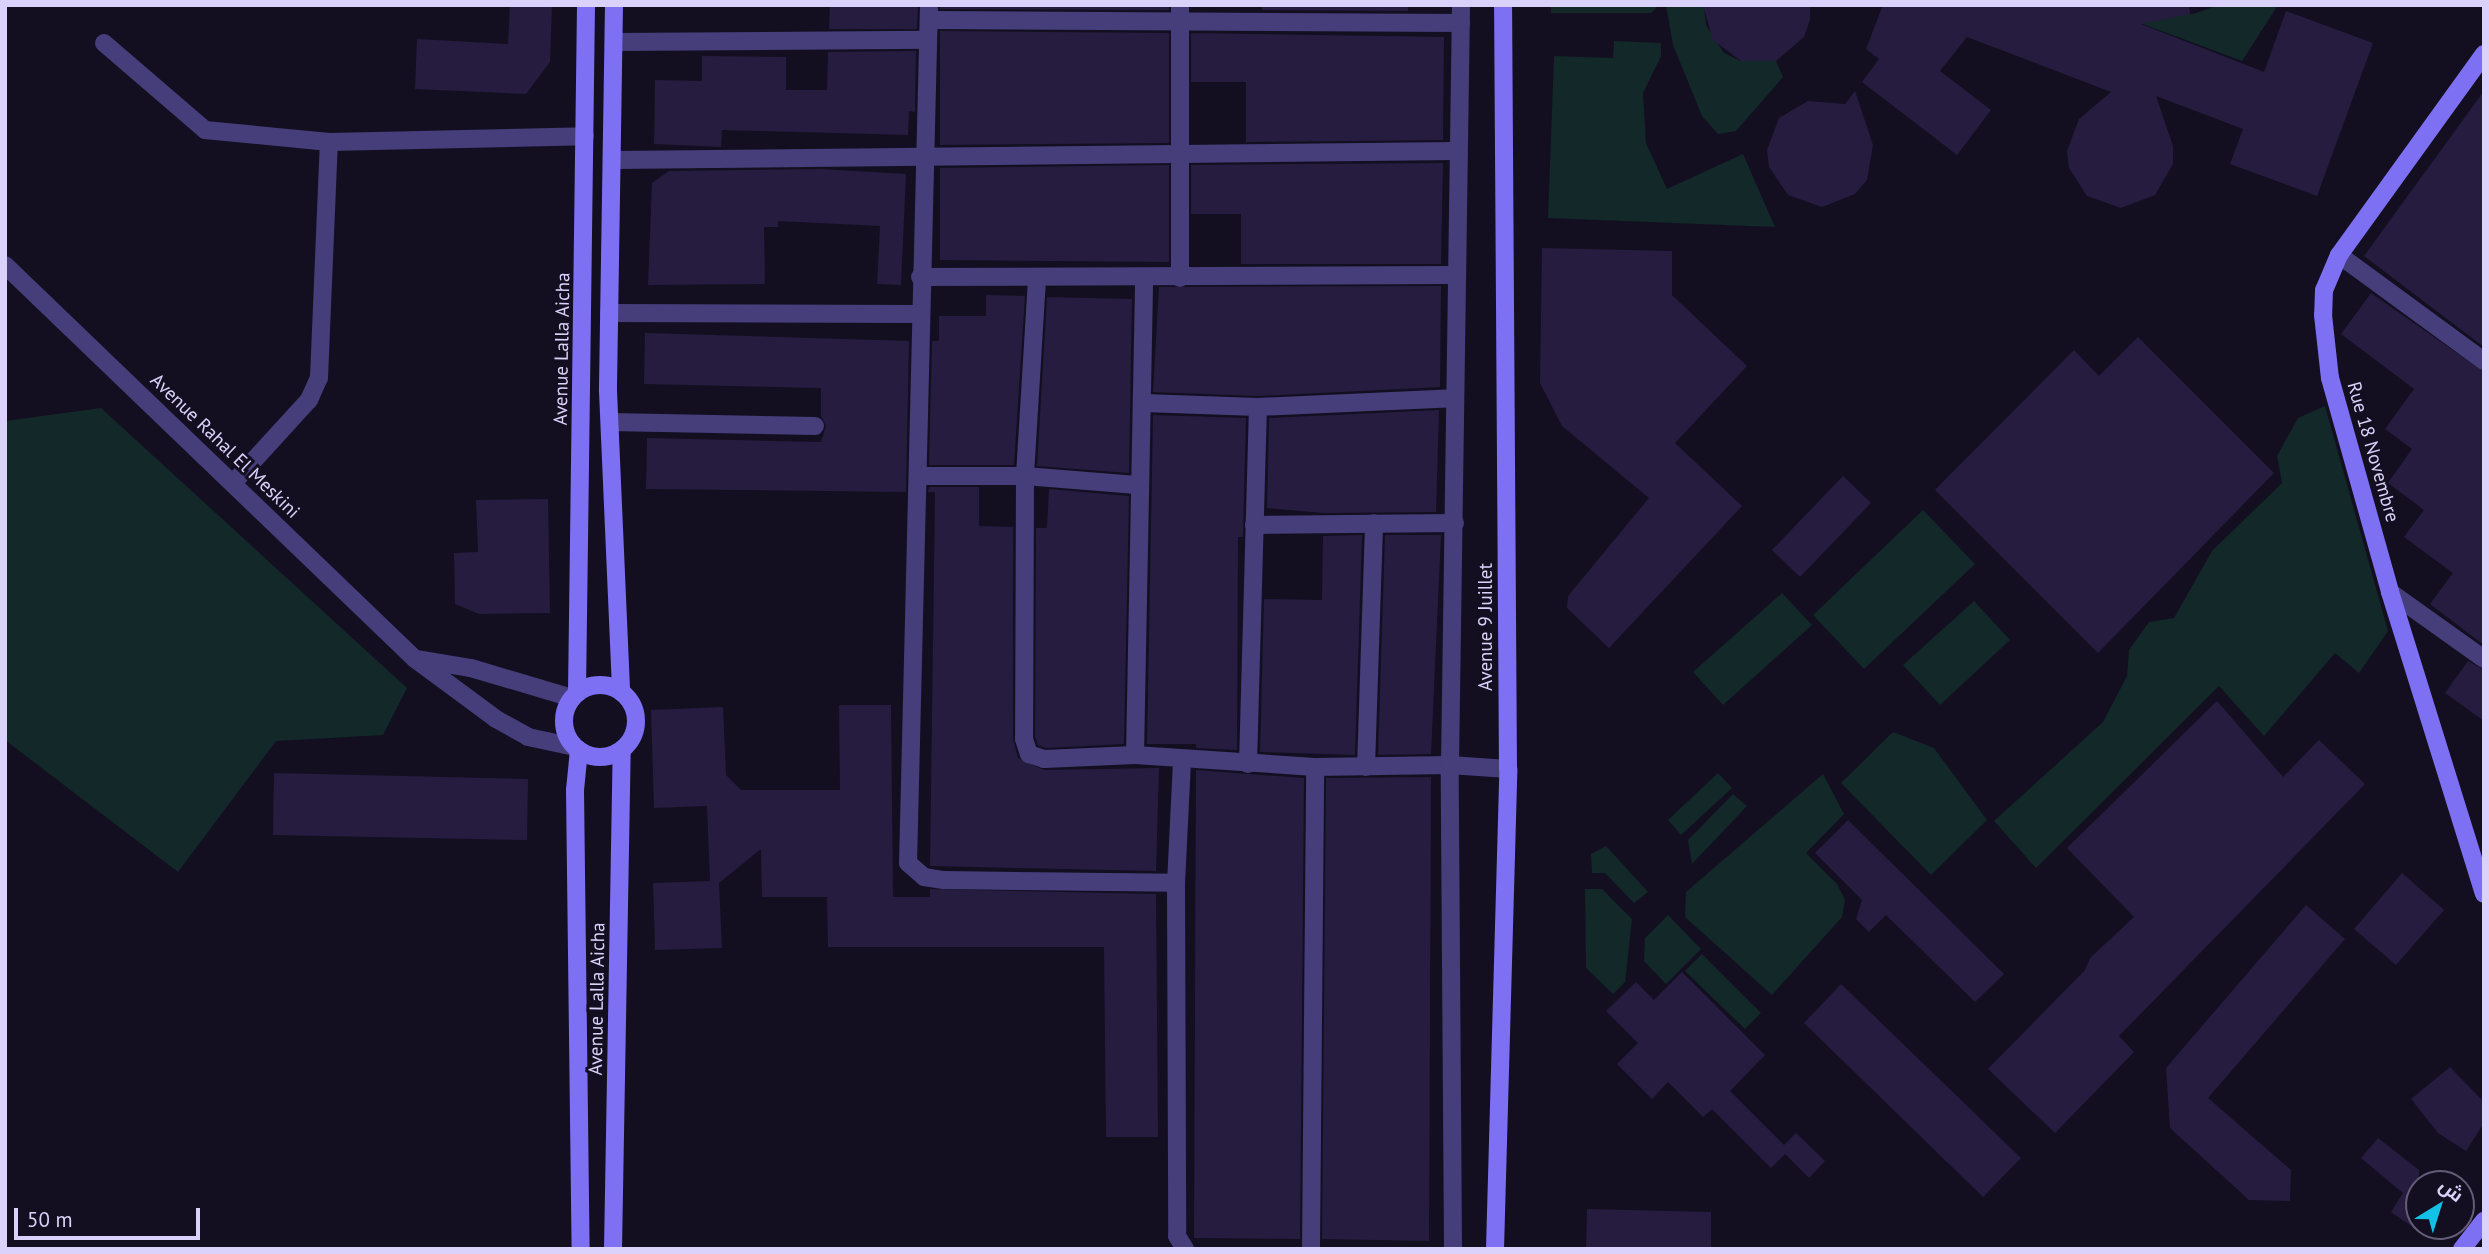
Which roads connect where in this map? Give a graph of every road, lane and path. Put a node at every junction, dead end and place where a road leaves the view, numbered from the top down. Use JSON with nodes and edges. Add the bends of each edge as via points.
{"nodes":[{"id":1,"x":586,"y":5,"type":"edge"},
{"id":2,"x":614,"y":5,"type":"edge"},
{"id":3,"x":1180,"y":5,"type":"edge"},
{"id":4,"x":1503,"y":5,"type":"edge"},
{"id":5,"x":929,"y":13,"type":"edge"},
{"id":6,"x":1084,"y":13,"type":"edge"},
{"id":7,"x":1314,"y":13,"type":"edge"},
{"id":8,"x":1461,"y":14,"type":"edge"},
{"id":9,"x":1180,"y":24,"type":"junction"},
{"id":10,"x":928,"y":40,"type":"junction"},
{"id":11,"x":614,"y":42,"type":"junction"},
{"id":12,"x":104,"y":43,"type":"dead end"},
{"id":13,"x":2482,"y":59,"type":"edge"},
{"id":14,"x":585,"y":136,"type":"junction"},
{"id":15,"x":329,"y":142,"type":"junction"},
{"id":16,"x":1457,"y":151,"type":"junction"},
{"id":17,"x":1179,"y":153,"type":"junction"},
{"id":18,"x":922,"y":154,"type":"junction"},
{"id":19,"x":615,"y":160,"type":"junction"},
{"id":20,"x":2340,"y":256,"type":"junction"},
{"id":21,"x":5,"y":265,"type":"edge"},
{"id":22,"x":1455,"y":275,"type":"junction"},
{"id":23,"x":920,"y":277,"type":"junction"},
{"id":24,"x":1144,"y":278,"type":"junction"},
{"id":25,"x":1180,"y":278,"type":"junction"},
{"id":26,"x":1037,"y":279,"type":"junction"},
{"id":27,"x":609,"y":313,"type":"junction"},
{"id":28,"x":920,"y":314,"type":"junction"},
{"id":29,"x":2484,"y":362,"type":"edge"},
{"id":30,"x":1453,"y":398,"type":"junction"},
{"id":31,"x":1143,"y":402,"type":"junction"},
{"id":32,"x":1258,"y":407,"type":"junction"},
{"id":33,"x":610,"y":422,"type":"junction"},
{"id":34,"x":815,"y":426,"type":"dead end"},
{"id":35,"x":918,"y":476,"type":"junction"},
{"id":36,"x":1025,"y":476,"type":"junction"},
{"id":37,"x":234,"y":482,"type":"junction"},
{"id":38,"x":1138,"y":485,"type":"junction"},
{"id":39,"x":1374,"y":523,"type":"junction"},
{"id":40,"x":1455,"y":523,"type":"junction"},
{"id":41,"x":1254,"y":526,"type":"junction"},
{"id":42,"x":2390,"y":592,"type":"junction"},
{"id":43,"x":415,"y":659,"type":"junction"},
{"id":44,"x":2484,"y":659,"type":"edge"},
{"id":45,"x":621,"y":692,"type":"junction"},
{"id":46,"x":575,"y":695,"type":"junction"},
{"id":47,"x":577,"y":748,"type":"junction"},
{"id":48,"x":622,"y":750,"type":"junction"},
{"id":49,"x":1135,"y":755,"type":"junction"},
{"id":50,"x":1182,"y":761,"type":"junction"},
{"id":51,"x":1248,"y":764,"type":"junction"},
{"id":52,"x":1450,"y":765,"type":"junction"},
{"id":53,"x":1315,"y":767,"type":"junction"},
{"id":54,"x":1366,"y":767,"type":"junction"},
{"id":55,"x":1508,"y":769,"type":"junction"},
{"id":56,"x":1176,"y":883,"type":"junction"},
{"id":57,"x":2484,"y":894,"type":"edge"},
{"id":58,"x":2484,"y":1221,"type":"edge"},
{"id":59,"x":581,"y":1249,"type":"edge"},
{"id":60,"x":613,"y":1249,"type":"edge"},
{"id":61,"x":1185,"y":1249,"type":"edge"},
{"id":62,"x":1311,"y":1249,"type":"edge"},
{"id":63,"x":1453,"y":1249,"type":"edge"},
{"id":64,"x":1495,"y":1249,"type":"edge"},
{"id":65,"x":2462,"y":1249,"type":"edge"}],
"edges":[{"from":1,"to":14,"type":"main road","name":"Avenue Lalla Aicha"},
{"from":2,"to":11,"type":"main road","name":"Avenue Lalla Aicha"},
{"from":3,"to":9,"type":"street"},
{"from":4,"to":55,"type":"main road","name":"Avenue 9 Juillet"},
{"from":5,"to":6,"type":"street"},
{"from":5,"to":10,"type":"street"},
{"from":6,"to":9,"type":"street"},
{"from":7,"to":8,"type":"street"},
{"from":7,"to":9,"type":"street"},
{"from":8,"to":16,"type":"street"},
{"from":9,"to":17,"type":"street"},
{"from":10,"to":11,"type":"street"},
{"from":10,"to":18,"type":"street"},
{"from":11,"to":19,"type":"main road","name":"Avenue Lalla Aicha"},
{"from":12,"to":15,"type":"street","via":[[205,130]]},
{"from":13,"to":20,"type":"main road","name":"Rue 18 Novembre"},
{"from":14,"to":15,"type":"street"},
{"from":14,"to":46,"type":"main road","name":"Avenue Lalla Aicha"},
{"from":15,"to":37,"type":"street","via":[[319,378],[309,400]]},
{"from":16,"to":17,"type":"street"},
{"from":16,"to":22,"type":"street"},
{"from":17,"to":18,"type":"street"},
{"from":17,"to":25,"type":"street"},
{"from":18,"to":19,"type":"street"},
{"from":18,"to":23,"type":"street"},
{"from":19,"to":27,"type":"main road","name":"Avenue Lalla Aicha"},
{"from":20,"to":29,"type":"street"},
{"from":20,"to":42,"type":"main road","name":"Rue 18 Novembre","via":[[2324,290],[2325,348]]},
{"from":21,"to":37,"type":"street","name":"Avenue Rahal El Meskini"},
{"from":22,"to":25,"type":"street"},
{"from":22,"to":30,"type":"street"},
{"from":23,"to":26,"type":"street"},
{"from":23,"to":28,"type":"street"},
{"from":24,"to":25,"type":"street"},
{"from":24,"to":26,"type":"street"},
{"from":24,"to":31,"type":"street"},
{"from":26,"to":36,"type":"street"},
{"from":27,"to":28,"type":"street"},
{"from":27,"to":33,"type":"main road","name":"Avenue Lalla Aicha"},
{"from":28,"to":35,"type":"street"},
{"from":30,"to":32,"type":"street"},
{"from":30,"to":40,"type":"street"},
{"from":31,"to":32,"type":"street"},
{"from":31,"to":38,"type":"street"},
{"from":32,"to":41,"type":"street"},
{"from":33,"to":34,"type":"street"},
{"from":33,"to":45,"type":"main road","name":"Avenue Lalla Aicha"},
{"from":35,"to":36,"type":"street"},
{"from":35,"to":56,"type":"street","via":[[908,863],[913,873],[944,880]]},
{"from":36,"to":38,"type":"street"},
{"from":36,"to":49,"type":"street","via":[[1025,746],[1030,754],[1044,759]]},
{"from":37,"to":43,"type":"street","name":"Avenue Rahal El Meskini"},
{"from":38,"to":49,"type":"street"},
{"from":39,"to":40,"type":"street"},
{"from":39,"to":41,"type":"street"},
{"from":39,"to":54,"type":"street"},
{"from":40,"to":52,"type":"street"},
{"from":41,"to":51,"type":"street"},
{"from":42,"to":44,"type":"street"},
{"from":42,"to":57,"type":"main road","name":"Rue 18 Novembre"},
{"from":43,"to":46,"type":"street","via":[[471,668]]},
{"from":43,"to":47,"type":"street","name":"Avenue Rahal El Meskini","via":[[528,737]]},
{"from":45,"to":46,"type":"main road","via":[[599,685]]},
{"from":45,"to":48,"type":"main road","name":"Avenue Lalla Aicha","via":[[636,721]]},
{"from":46,"to":47,"type":"main road","name":"Avenue Lalla Aicha","via":[[564,724]]},
{"from":47,"to":48,"type":"main road","via":[[601,757]]},
{"from":47,"to":59,"type":"main road","name":"Avenue Lalla Aicha"},
{"from":48,"to":60,"type":"main road","name":"Avenue Lalla Aicha"},
{"from":49,"to":50,"type":"street"},
{"from":50,"to":51,"type":"street"},
{"from":50,"to":56,"type":"street"},
{"from":51,"to":53,"type":"street"},
{"from":52,"to":54,"type":"street"},
{"from":52,"to":55,"type":"street"},
{"from":52,"to":63,"type":"street"},
{"from":53,"to":54,"type":"street"},
{"from":53,"to":62,"type":"street"},
{"from":55,"to":64,"type":"main road","name":"Avenue 9 Juillet"},
{"from":56,"to":61,"type":"street","via":[[1177,1236]]},
{"from":58,"to":65,"type":"main road"}]}
